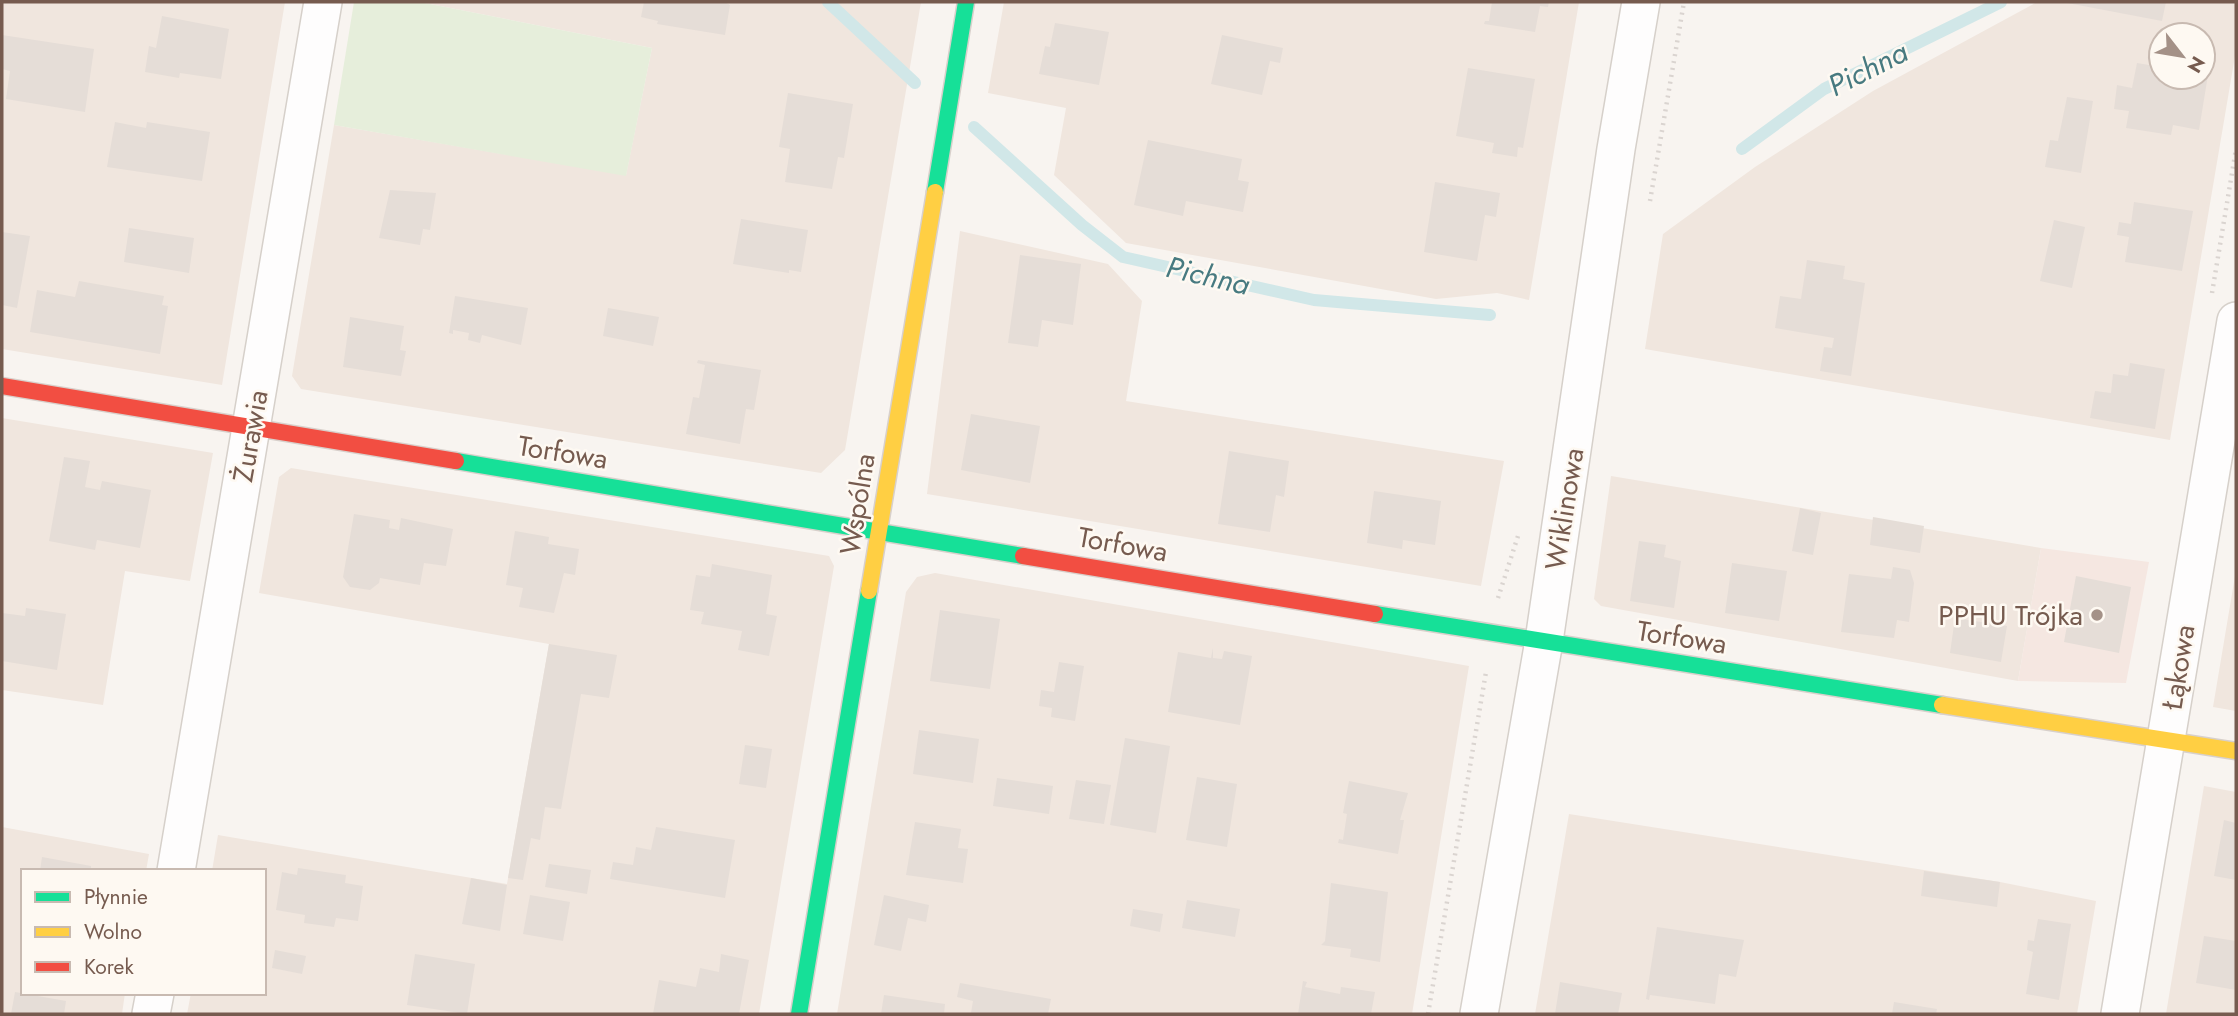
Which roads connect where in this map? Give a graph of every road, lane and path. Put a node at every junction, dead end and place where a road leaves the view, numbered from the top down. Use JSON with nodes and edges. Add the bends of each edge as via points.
{"nodes":[{"id":1,"x":323,"y":2,"type":"edge"},
{"id":2,"x":966,"y":2,"type":"edge"},
{"id":3,"x":1641,"y":2,"type":"edge"},
{"id":4,"x":2236,"y":321,"type":"edge"},
{"id":5,"x":2,"y":386,"type":"edge"},
{"id":6,"x":251,"y":428,"type":"junction"},
{"id":7,"x":880,"y":529,"type":"junction"},
{"id":8,"x":1544,"y":641,"type":"junction"},
{"id":9,"x":2166,"y":739,"type":"junction"},
{"id":10,"x":2236,"y":751,"type":"edge"},
{"id":11,"x":176,"y":869,"type":"edge"},
{"id":12,"x":155,"y":995,"type":"edge"},
{"id":13,"x":151,"y":1014,"type":"edge"},
{"id":14,"x":799,"y":1014,"type":"edge"},
{"id":15,"x":1479,"y":1014,"type":"edge"},
{"id":16,"x":2120,"y":1014,"type":"edge"}],
"edges":[{"from":1,"to":6,"type":"street","name":"Żurawia"},
{"from":2,"to":7,"type":"street","name":"Wspólna"},
{"from":3,"to":8,"type":"street","name":"Wiklinowa"},
{"from":4,"to":9,"type":"street","name":"Łąkowa"},
{"from":5,"to":6,"type":"street","name":"Torfowa"},
{"from":6,"to":7,"type":"street","name":"Torfowa"},
{"from":6,"to":11,"type":"street","name":"Żurawia"},
{"from":7,"to":8,"type":"street","name":"Torfowa"},
{"from":7,"to":14,"type":"street","name":"Wspólna"},
{"from":8,"to":9,"type":"street","name":"Torfowa"},
{"from":8,"to":15,"type":"street","name":"Wiklinowa"},
{"from":9,"to":10,"type":"street","name":"Torfowa"},
{"from":9,"to":16,"type":"street","name":"Łąkowa"},
{"from":12,"to":13,"type":"street"}]}
